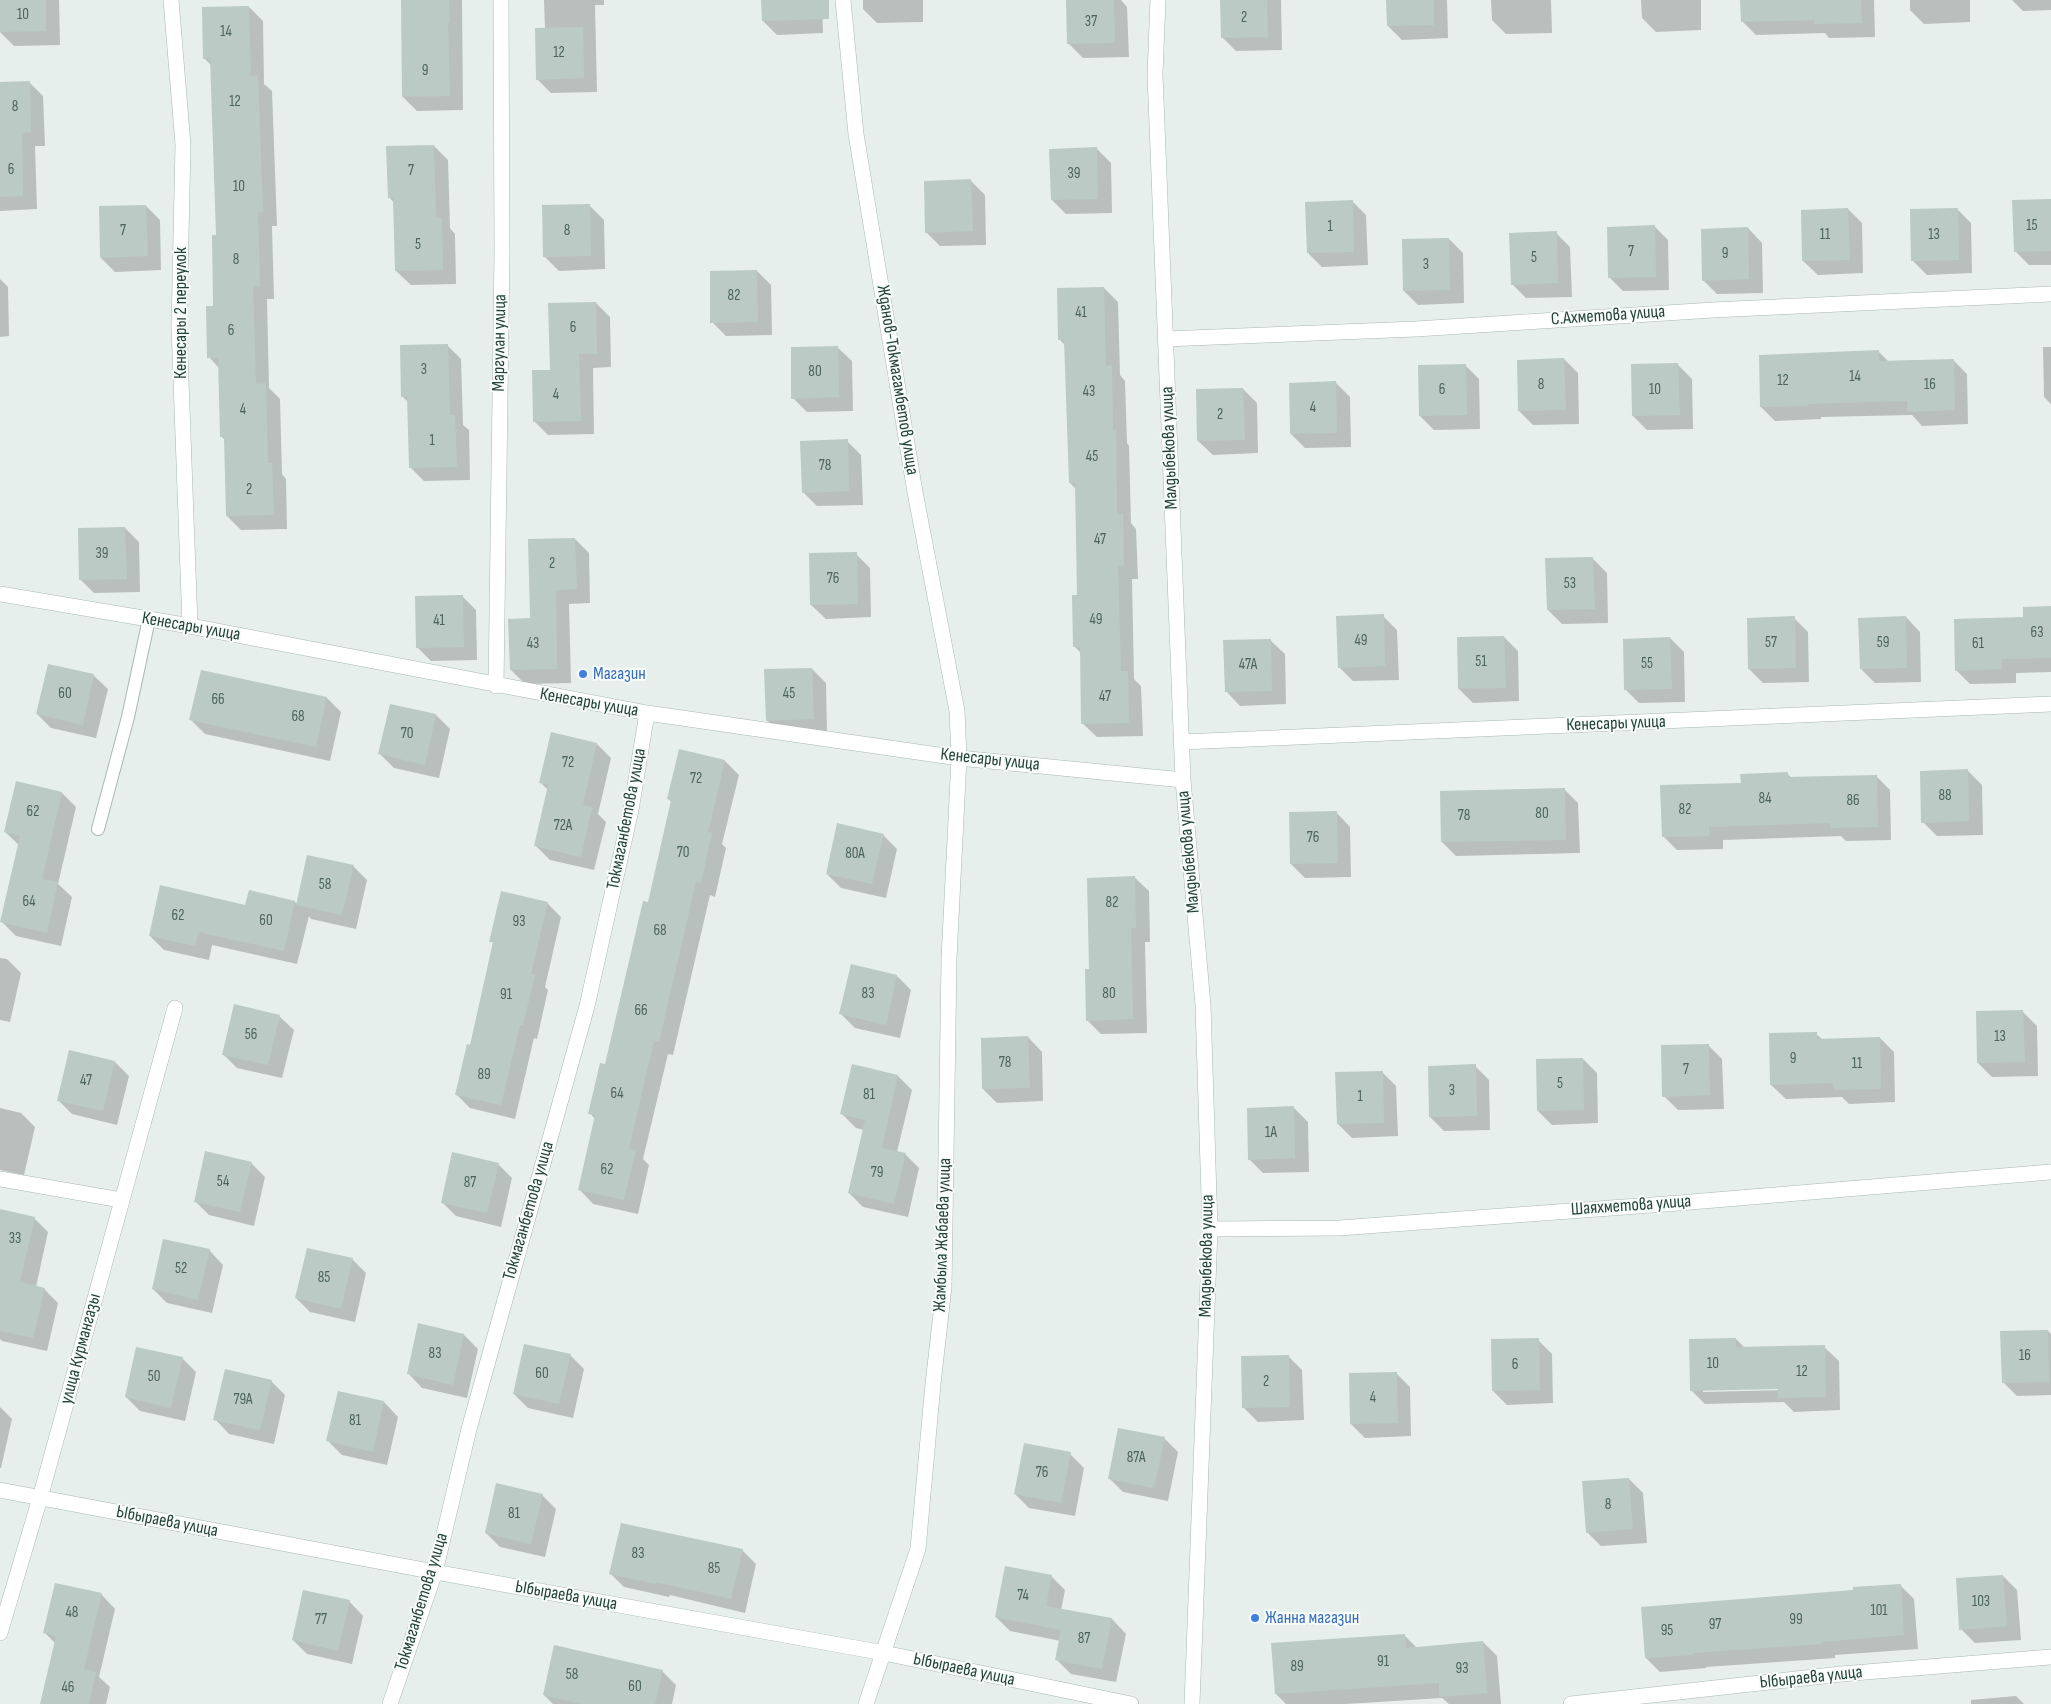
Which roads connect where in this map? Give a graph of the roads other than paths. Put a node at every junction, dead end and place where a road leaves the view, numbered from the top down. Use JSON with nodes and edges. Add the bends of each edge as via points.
{"nodes":[{"id":1,"x":172,"y":0,"type":"edge"},
{"id":2,"x":501,"y":0,"type":"edge"},
{"id":3,"x":843,"y":0,"type":"edge"},
{"id":4,"x":1158,"y":0,"type":"edge"},
{"id":5,"x":2051,"y":294,"type":"edge"},
{"id":6,"x":1165,"y":339,"type":"junction"},
{"id":7,"x":0,"y":594,"type":"edge"},
{"id":8,"x":149,"y":619,"type":"junction"},
{"id":9,"x":190,"y":626,"type":"junction"},
{"id":10,"x":496,"y":686,"type":"junction"},
{"id":11,"x":2051,"y":704,"type":"edge"},
{"id":12,"x":647,"y":713,"type":"junction"},
{"id":13,"x":1182,"y":742,"type":"junction"},
{"id":14,"x":959,"y":758,"type":"junction"},
{"id":15,"x":1183,"y":780,"type":"junction"},
{"id":16,"x":98,"y":829,"type":"dead end"},
{"id":17,"x":175,"y":1008,"type":"dead end"},
{"id":18,"x":2051,"y":1172,"type":"edge"},
{"id":19,"x":0,"y":1179,"type":"edge"},
{"id":20,"x":122,"y":1200,"type":"junction"},
{"id":21,"x":1210,"y":1229,"type":"junction"},
{"id":22,"x":0,"y":1490,"type":"edge"},
{"id":23,"x":40,"y":1498,"type":"junction"},
{"id":24,"x":435,"y":1572,"type":"junction"},
{"id":25,"x":0,"y":1633,"type":"edge"},
{"id":26,"x":884,"y":1653,"type":"junction"},
{"id":27,"x":2051,"y":1656,"type":"edge"},
{"id":28,"x":390,"y":1704,"type":"edge"},
{"id":29,"x":866,"y":1704,"type":"edge"},
{"id":30,"x":1131,"y":1704,"type":"edge"},
{"id":31,"x":1192,"y":1704,"type":"edge"},
{"id":32,"x":1571,"y":1704,"type":"edge"}],
"edges":[{"from":1,"to":9,"type":"street","name":"Кенесары 2 переулок","via":[[184,145],[179,326]]},
{"from":2,"to":10,"type":"street","name":"Маргулан улица","via":[[502,254]]},
{"from":3,"to":14,"type":"street","name":"Жданов-Токмагамбетов улица","via":[[856,134],[915,492],[957,711]]},
{"from":4,"to":6,"type":"street","name":"Малдыбекова улица","via":[[1155,74]]},
{"from":5,"to":6,"type":"street","name":"С.Ахметова улица","via":[[1713,310],[1416,329]]},
{"from":6,"to":13,"type":"street","name":"Малдыбекова улица"},
{"from":7,"to":8,"type":"street","name":"Кенесары улица"},
{"from":8,"to":9,"type":"street","name":"Кенесары улица"},
{"from":8,"to":16,"type":"lane","via":[[128,717]]},
{"from":9,"to":10,"type":"street","name":"Кенесары улица"},
{"from":10,"to":12,"type":"street","name":"Кенесары улица"},
{"from":11,"to":13,"type":"street","name":"Кенесары улица"},
{"from":12,"to":14,"type":"street","name":"Кенесары улица"},
{"from":12,"to":24,"type":"street","name":"Токмаганбетова улица","via":[[631,810],[587,1006],[469,1429]]},
{"from":13,"to":15,"type":"street","name":"Малдыбекова улица"},
{"from":14,"to":15,"type":"street","name":"Кенесары улица"},
{"from":14,"to":26,"type":"street","name":"Жамбыла Жабаева улица","via":[[949,959],[944,1287],[918,1549]]},
{"from":15,"to":21,"type":"street","name":"Малдыбекова улица","via":[[1203,1005]]},
{"from":17,"to":20,"type":"street","name":"улица Курмангазы"},
{"from":18,"to":21,"type":"street","name":"Шаяхметова улица","via":[[1339,1228]]},
{"from":19,"to":20,"type":"street"},
{"from":20,"to":23,"type":"street","name":"улица Курмангазы"},
{"from":21,"to":31,"type":"street","name":"Малдыбекова улица"},
{"from":22,"to":23,"type":"street","name":"Ыбыраева улица"},
{"from":23,"to":24,"type":"street","name":"Ыбыраева улица"},
{"from":23,"to":25,"type":"street","name":"улица Курмангазы"},
{"from":24,"to":26,"type":"street","name":"Ыбыраева улица"},
{"from":24,"to":28,"type":"street","name":"Токмаганбетова улица"},
{"from":26,"to":29,"type":"street","name":"Жамбыла Жабаева улица"},
{"from":26,"to":30,"type":"street","name":"Ыбыраева улица"},
{"from":27,"to":32,"type":"street","name":"Ыбыраева улица","via":[[1841,1674]]}]}
